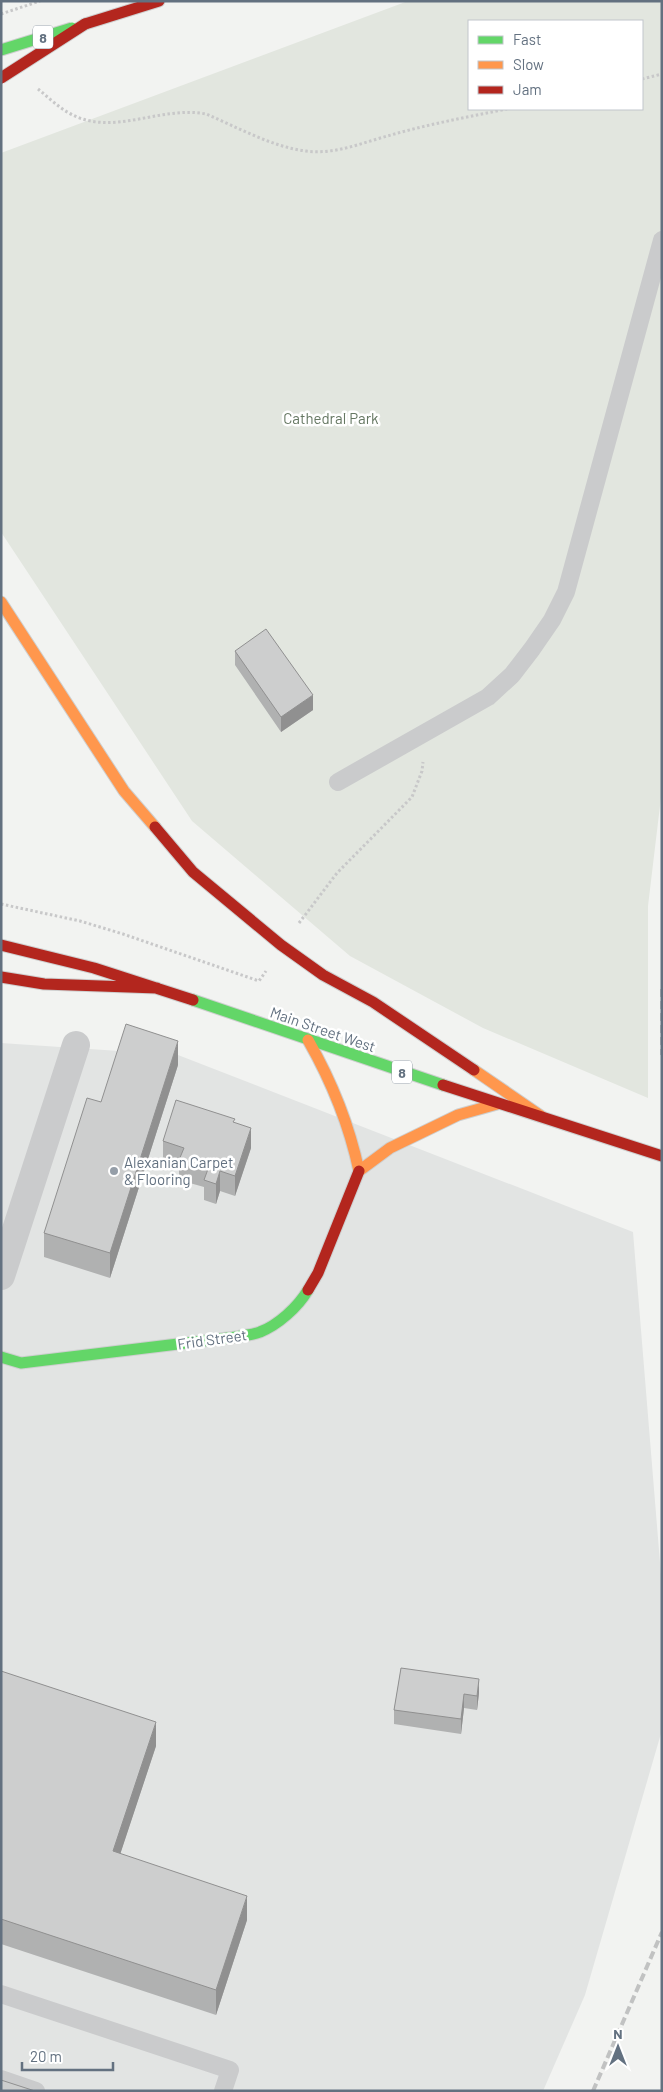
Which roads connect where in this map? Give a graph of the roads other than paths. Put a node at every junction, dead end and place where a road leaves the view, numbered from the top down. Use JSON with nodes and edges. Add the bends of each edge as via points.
{"nodes":[{"id":1,"x":159,"y":1,"type":"edge"},
{"id":2,"x":85,"y":24,"type":"junction"},
{"id":3,"x":1,"y":50,"type":"edge"},
{"id":4,"x":1,"y":78,"type":"edge"},
{"id":5,"x":662,"y":240,"type":"edge"},
{"id":6,"x":1,"y":602,"type":"edge"},
{"id":7,"x":338,"y":782,"type":"dead end"},
{"id":8,"x":1,"y":945,"type":"edge"},
{"id":9,"x":1,"y":977,"type":"edge"},
{"id":10,"x":157,"y":988,"type":"junction"},
{"id":11,"x":308,"y":1040,"type":"junction"},
{"id":12,"x":76,"y":1045,"type":"dead end"},
{"id":13,"x":497,"y":1104,"type":"junction"},
{"id":14,"x":541,"y":1116,"type":"junction"},
{"id":15,"x":656,"y":1154,"type":"edge"},
{"id":16,"x":359,"y":1171,"type":"junction"},
{"id":17,"x":3,"y":1267,"type":"edge"},
{"id":18,"x":1,"y":1357,"type":"edge"},
{"id":19,"x":1,"y":1994,"type":"edge"},
{"id":20,"x":1,"y":2079,"type":"edge"},
{"id":21,"x":36,"y":2091,"type":"edge"},
{"id":22,"x":223,"y":2091,"type":"edge"}],
"edges":[{"from":1,"to":2,"type":"main road","number":"8"},
{"from":2,"to":3,"type":"main road","number":"8","bridge":true},
{"from":2,"to":4,"type":"main road","bridge":true},
{"from":5,"to":7,"type":"lane","via":[[566,592],[552,620],[512,674],[488,697]]},
{"from":6,"to":14,"type":"main road","via":[[124,790],[193,872],[309,965],[373,1002]]},
{"from":8,"to":10,"type":"main road","name":"Main Street West","number":"8","via":[[94,968]]},
{"from":9,"to":10,"type":"main road","via":[[44,984]]},
{"from":10,"to":11,"type":"main road","name":"Main Street West","number":"8"},
{"from":11,"to":13,"type":"main road","name":"Main Street West","number":"8"},
{"from":11,"to":16,"type":"main road","via":[[341,1104]]},
{"from":12,"to":17,"type":"street"},
{"from":13,"to":14,"type":"main road","name":"Main Street West","number":"8"},
{"from":13,"to":16,"type":"main road","via":[[458,1115],[390,1148]]},
{"from":14,"to":15,"type":"main road","name":"Main Street West","number":"8"},
{"from":16,"to":18,"type":"main road","name":"Frid Street","via":[[318,1273],[304,1298],[285,1316],[260,1332],[21,1363]]},
{"from":19,"to":22,"type":"lane","via":[[230,2070]]},
{"from":20,"to":21,"type":"lane"}]}
